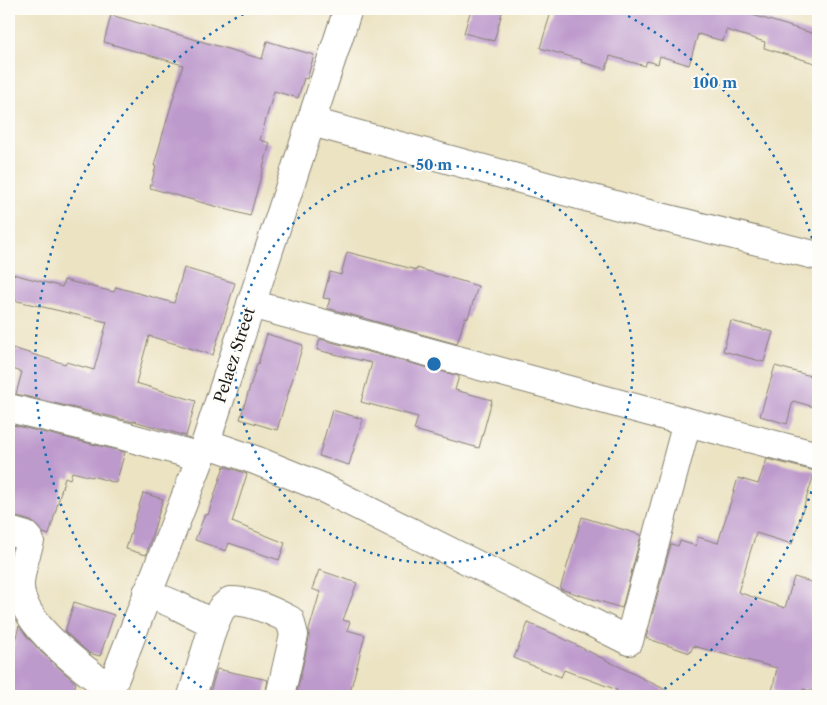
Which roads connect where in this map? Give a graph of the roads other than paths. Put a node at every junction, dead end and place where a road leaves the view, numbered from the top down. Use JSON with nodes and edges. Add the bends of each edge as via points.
{"nodes":[{"id":1,"x":348,"y":9,"type":"edge"},
{"id":2,"x":312,"y":122,"type":"junction"},
{"id":3,"x":818,"y":256,"type":"edge"},
{"id":4,"x":251,"y":304,"type":"junction"},
{"id":5,"x":9,"y":408,"type":"edge"},
{"id":6,"x":687,"y":422,"type":"junction"},
{"id":7,"x":204,"y":450,"type":"junction"},
{"id":8,"x":818,"y":456,"type":"edge"},
{"id":9,"x":9,"y":531,"type":"edge"},
{"id":10,"x":147,"y":593,"type":"junction"},
{"id":11,"x":214,"y":624,"type":"junction"},
{"id":12,"x":109,"y":693,"type":"edge"},
{"id":13,"x":192,"y":696,"type":"edge"},
{"id":14,"x":280,"y":696,"type":"edge"}],
"edges":[{"from":1,"to":2,"type":"street","name":"Pelaez Street"},
{"from":2,"to":3,"type":"street","via":[[637,211]]},
{"from":2,"to":4,"type":"street","name":"Pelaez Street"},
{"from":4,"to":6,"type":"street"},
{"from":4,"to":7,"type":"street","name":"Pelaez Street"},
{"from":5,"to":7,"type":"street","via":[[124,436]]},
{"from":6,"to":7,"type":"street","via":[[629,642],[319,486],[255,460]]},
{"from":6,"to":8,"type":"street"},
{"from":7,"to":10,"type":"street","name":"Pelaez Street"},
{"from":9,"to":12,"type":"street","via":[[26,536],[30,541],[20,584],[24,604],[61,651]]},
{"from":10,"to":11,"type":"street"},
{"from":10,"to":12,"type":"street","name":"Pelaez Street"},
{"from":11,"to":13,"type":"street"},
{"from":11,"to":14,"type":"street","via":[[221,609],[230,601],[251,603],[290,620],[294,635]]}]}
